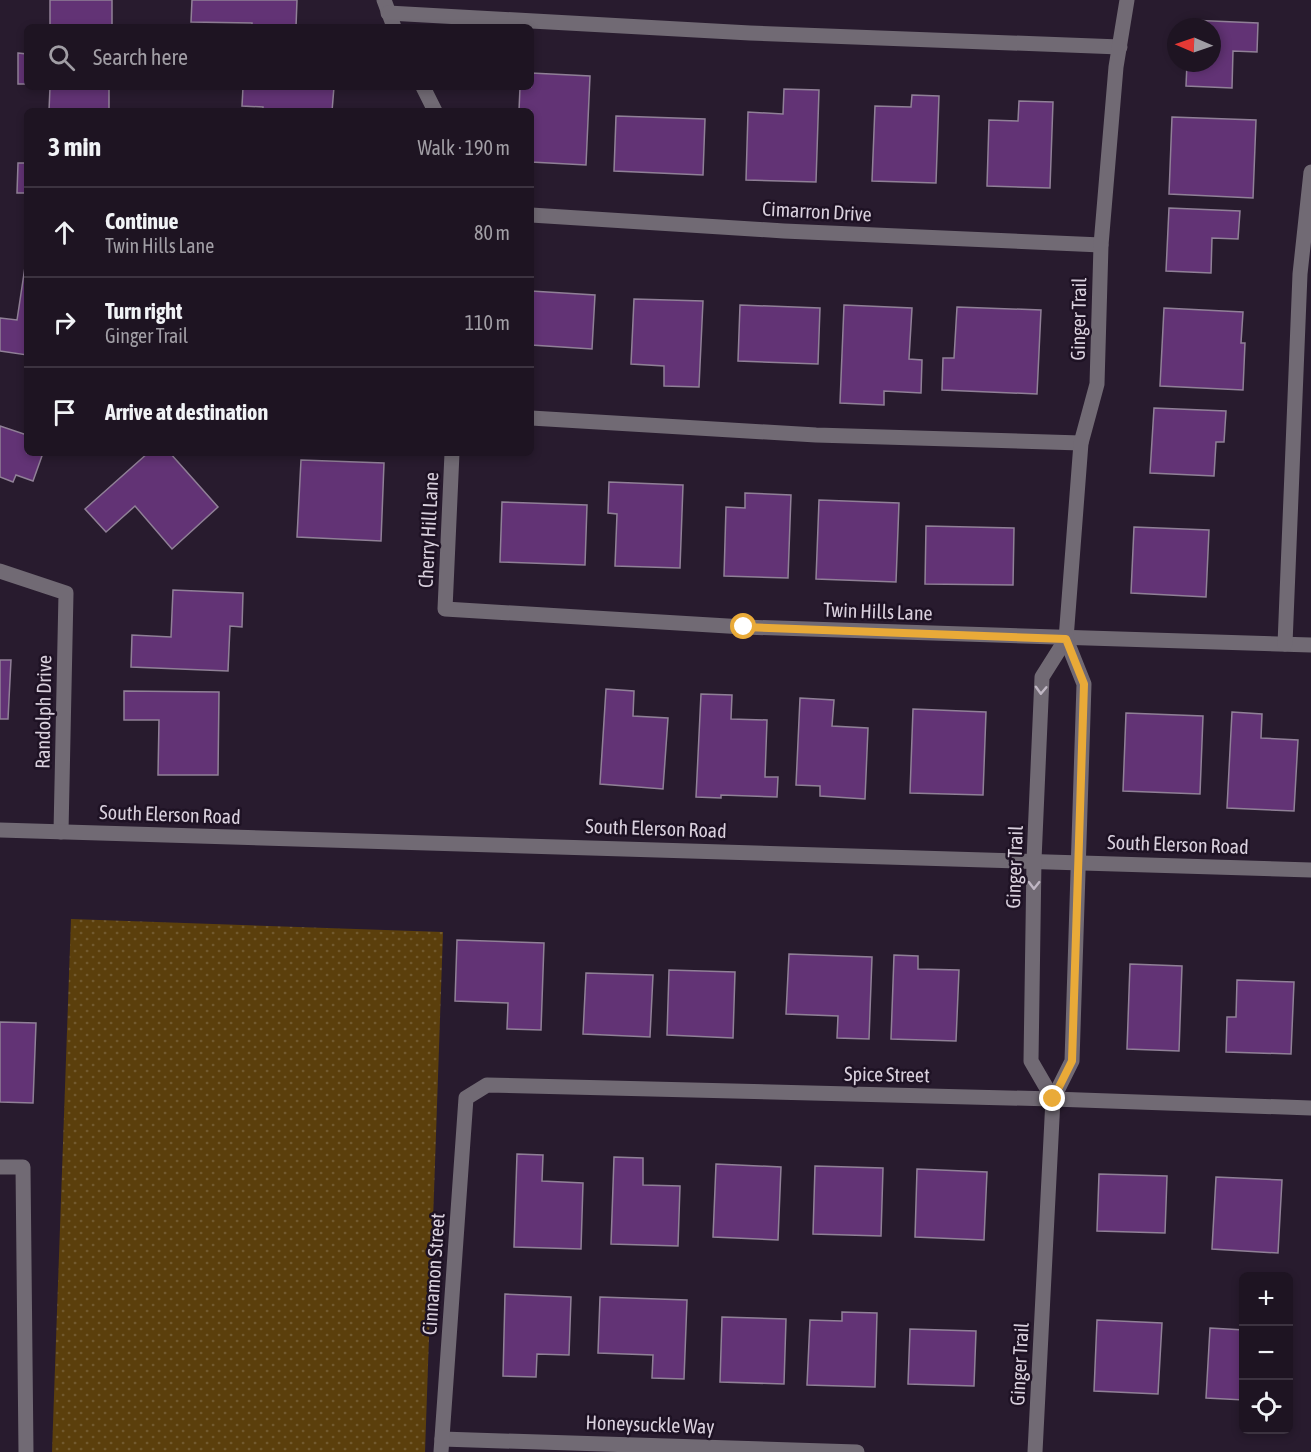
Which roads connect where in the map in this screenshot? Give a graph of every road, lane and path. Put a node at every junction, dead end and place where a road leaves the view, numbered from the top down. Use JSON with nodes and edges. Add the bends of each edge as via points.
{"nodes":[{"id":1,"x":1128,"y":0,"type":"edge"},
{"id":2,"x":389,"y":13,"type":"edge"},
{"id":3,"x":1120,"y":47,"type":"junction"},
{"id":4,"x":424,"y":90,"type":"edge"},
{"id":5,"x":434,"y":108,"type":"edge"},
{"id":6,"x":1311,"y":172,"type":"edge"},
{"id":7,"x":534,"y":215,"type":"edge"},
{"id":8,"x":1101,"y":245,"type":"junction"},
{"id":9,"x":534,"y":418,"type":"edge"},
{"id":10,"x":1081,"y":443,"type":"junction"},
{"id":11,"x":452,"y":456,"type":"edge"},
{"id":12,"x":0,"y":571,"type":"edge"},
{"id":13,"x":445,"y":609,"type":"joint"},
{"id":14,"x":1066,"y":639,"type":"junction"},
{"id":15,"x":1286,"y":644,"type":"junction"},
{"id":16,"x":1311,"y":645,"type":"edge"},
{"id":17,"x":0,"y":830,"type":"edge"},
{"id":18,"x":61,"y":832,"type":"junction"},
{"id":19,"x":1034,"y":860,"type":"junction"},
{"id":20,"x":1078,"y":862,"type":"junction"},
{"id":21,"x":1311,"y":870,"type":"edge"},
{"id":22,"x":466,"y":1098,"type":"joint"},
{"id":23,"x":1053,"y":1099,"type":"junction"},
{"id":24,"x":1311,"y":1108,"type":"edge"},
{"id":25,"x":0,"y":1167,"type":"edge"},
{"id":26,"x":441,"y":1445,"type":"edge"},
{"id":27,"x":26,"y":1452,"type":"edge"},
{"id":28,"x":857,"y":1452,"type":"edge"},
{"id":29,"x":1035,"y":1452,"type":"edge"}],
"edges":[{"from":1,"to":3,"type":"street","name":"Ginger Trail"},
{"from":2,"to":3,"type":"street","via":[[750,33]]},
{"from":3,"to":8,"type":"street","name":"Ginger Trail"},
{"from":4,"to":5,"type":"street"},
{"from":6,"to":15,"type":"street","via":[[1300,274]]},
{"from":7,"to":8,"type":"street","name":"Cimarron Drive"},
{"from":8,"to":10,"type":"street","name":"Ginger Trail","via":[[1097,384]]},
{"from":9,"to":10,"type":"street","via":[[816,435]]},
{"from":10,"to":14,"type":"street","name":"Ginger Trail"},
{"from":11,"to":13,"type":"street","name":"Cherry Hill Lane"},
{"from":12,"to":18,"type":"street","name":"Randolph Drive","via":[[66,593]]},
{"from":13,"to":14,"type":"street","name":"Twin Hills Lane","via":[[744,627]]},
{"from":14,"to":15,"type":"street","name":"Twin Hills Lane"},
{"from":14,"to":19,"type":"street","name":"Ginger Trail","one_way":true,"via":[[1042,677]]},
{"from":14,"to":20,"type":"street","name":"Ginger Trail","via":[[1084,684]]},
{"from":15,"to":16,"type":"street","name":"Twin Hills Lane"},
{"from":17,"to":18,"type":"street","name":"South Elerson Road"},
{"from":18,"to":19,"type":"street","name":"South Elerson Road"},
{"from":19,"to":20,"type":"street","name":"South Elerson Road"},
{"from":19,"to":23,"type":"street","name":"Ginger Trail","one_way":true,"via":[[1031,1061]]},
{"from":20,"to":21,"type":"street","name":"South Elerson Road"},
{"from":20,"to":23,"type":"street","name":"Ginger Trail","via":[[1072,1061]]},
{"from":22,"to":23,"type":"street","name":"Spice Street","via":[[487,1085]]},
{"from":22,"to":26,"type":"street","name":"Cinnamon Street"},
{"from":23,"to":24,"type":"street","name":"Spice Street"},
{"from":23,"to":29,"type":"street","name":"Ginger Trail"},
{"from":25,"to":27,"type":"street","via":[[23,1167]]},
{"from":26,"to":28,"type":"street","name":"Honeysuckle Way"}]}
